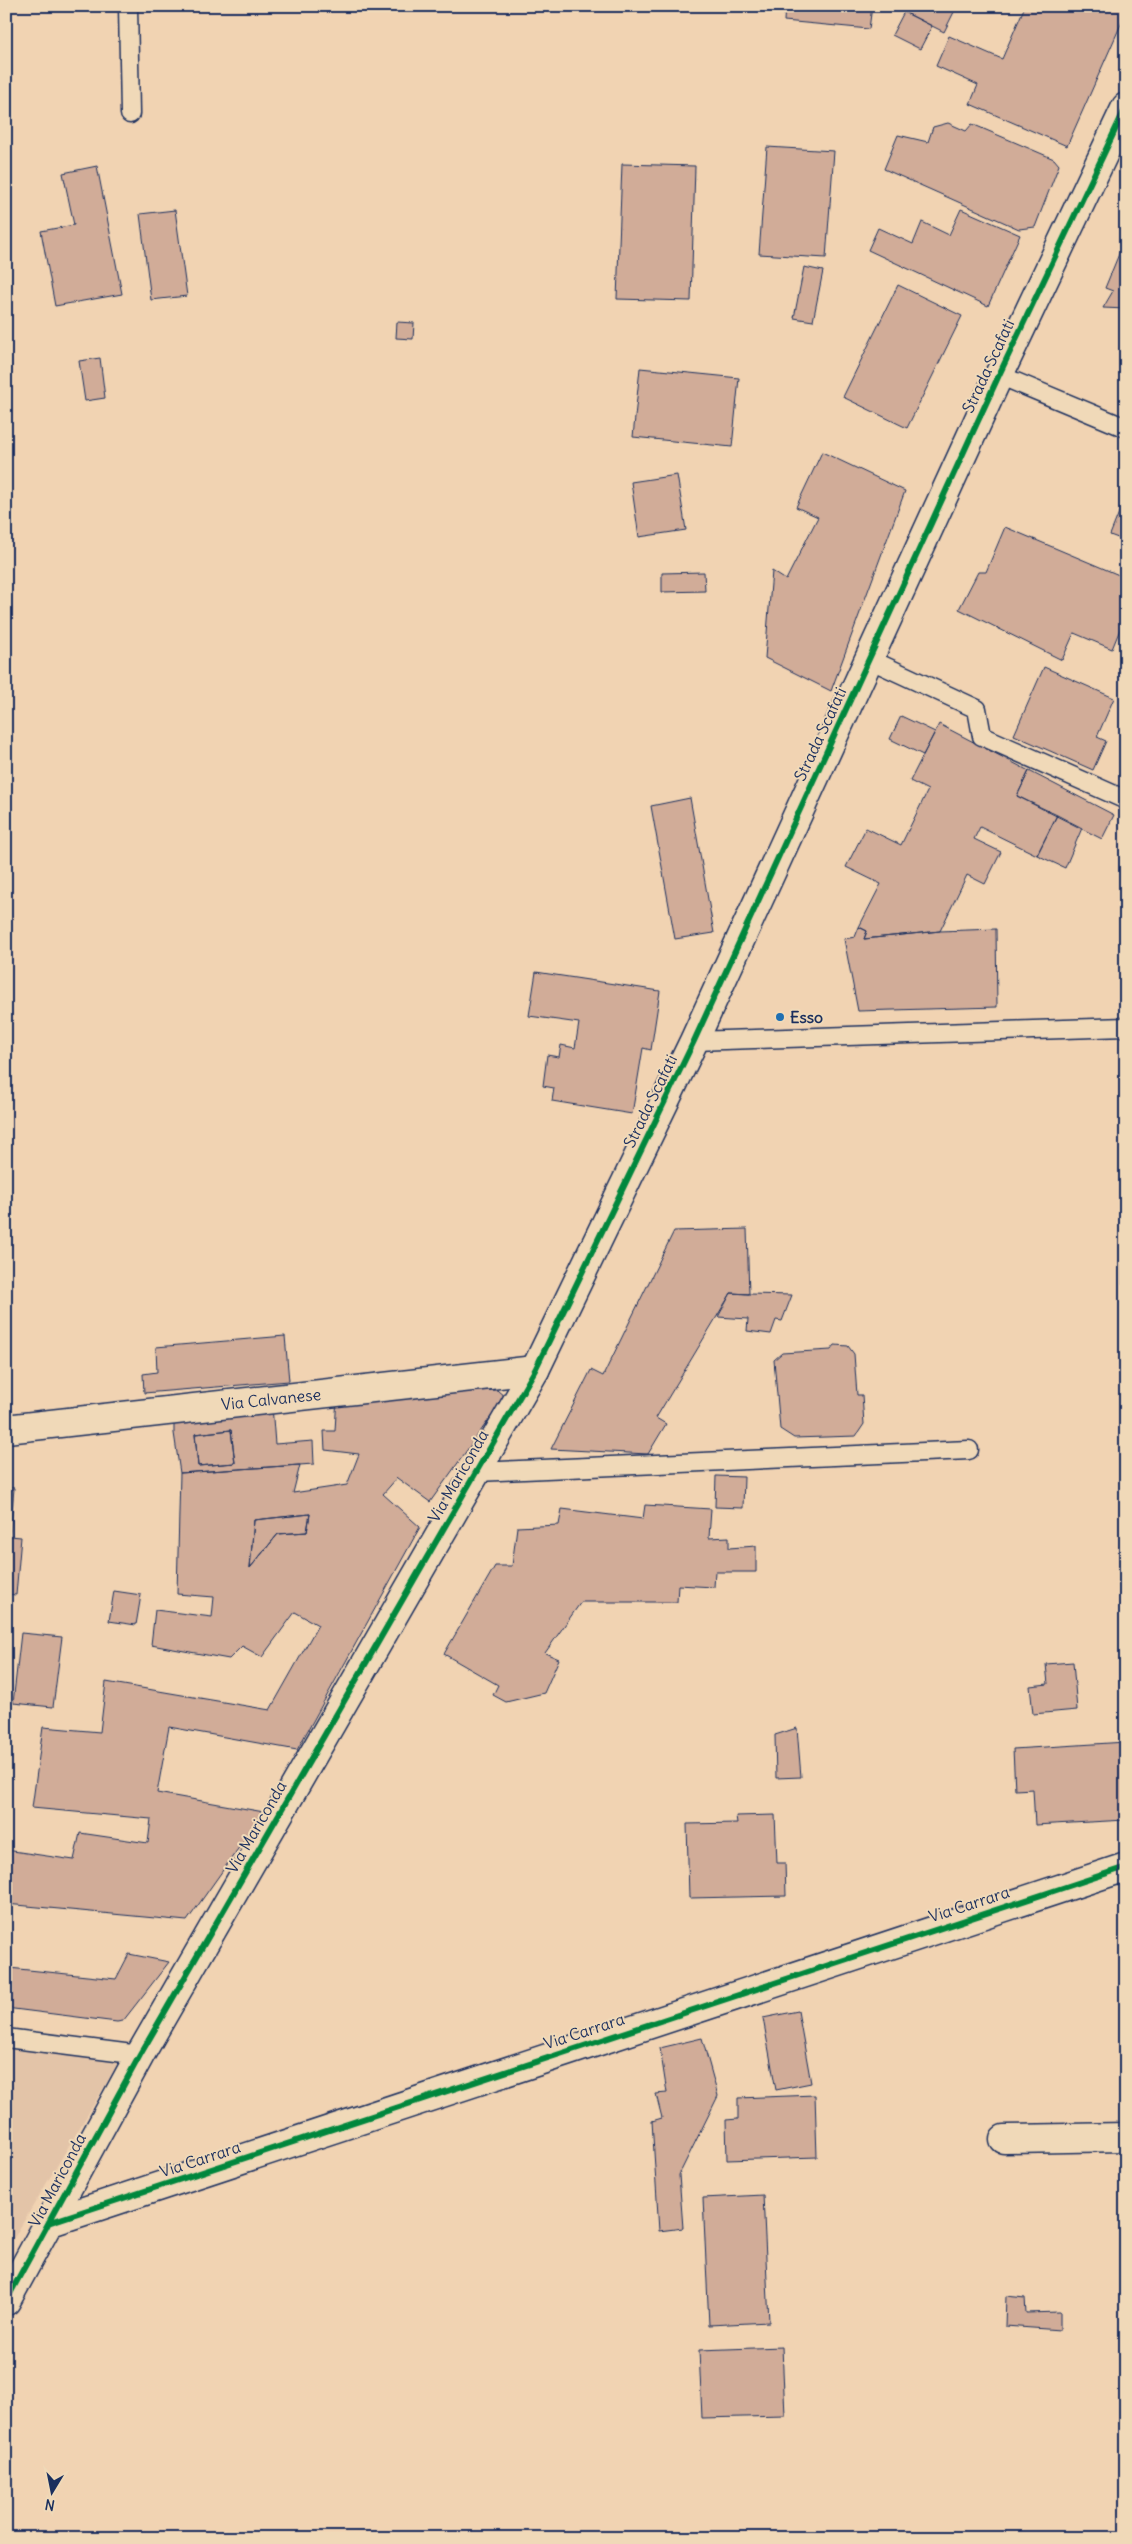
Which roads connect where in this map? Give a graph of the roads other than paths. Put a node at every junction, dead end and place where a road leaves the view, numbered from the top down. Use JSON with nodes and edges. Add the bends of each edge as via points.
{"nodes":[{"id":1,"x":128,"y":6,"type":"edge"},
{"id":2,"x":1126,"y":107,"type":"edge"},
{"id":3,"x":130,"y":114,"type":"dead end"},
{"id":4,"x":999,"y":375,"type":"junction"},
{"id":5,"x":1126,"y":428,"type":"edge"},
{"id":6,"x":869,"y":659,"type":"junction"},
{"id":7,"x":1126,"y":800,"type":"edge"},
{"id":8,"x":1126,"y":1027,"type":"edge"},
{"id":9,"x":694,"y":1040,"type":"junction"},
{"id":10,"x":535,"y":1370,"type":"junction"},
{"id":11,"x":6,"y":1429,"type":"edge"},
{"id":12,"x":969,"y":1450,"type":"dead end"},
{"id":13,"x":477,"y":1472,"type":"junction"},
{"id":14,"x":1126,"y":1866,"type":"edge"},
{"id":15,"x":6,"y":2038,"type":"edge"},
{"id":16,"x":140,"y":2055,"type":"junction"},
{"id":17,"x":1126,"y":2137,"type":"edge"},
{"id":18,"x":1004,"y":2139,"type":"dead end"},
{"id":19,"x":51,"y":2222,"type":"junction"},
{"id":20,"x":6,"y":2301,"type":"edge"}],
"edges":[{"from":1,"to":3,"type":"lane"},
{"from":2,"to":4,"type":"street","name":"Strada Scafati"},
{"from":4,"to":5,"type":"lane"},
{"from":4,"to":6,"type":"street","name":"Strada Scafati"},
{"from":6,"to":7,"type":"lane","via":[[977,709],[982,736]]},
{"from":6,"to":9,"type":"street","name":"Strada Scafati"},
{"from":8,"to":9,"type":"lane"},
{"from":9,"to":10,"type":"street","name":"Strada Scafati"},
{"from":10,"to":11,"type":"street","name":"Via Calvanese"},
{"from":10,"to":13,"type":"street","name":"Via Mariconda"},
{"from":12,"to":13,"type":"lane"},
{"from":13,"to":16,"type":"street","name":"Via Mariconda"},
{"from":14,"to":19,"type":"street","name":"Via Carrara"},
{"from":15,"to":16,"type":"lane"},
{"from":16,"to":19,"type":"street","name":"Via Mariconda"},
{"from":17,"to":18,"type":"street"},
{"from":19,"to":20,"type":"street","name":"Via Mariconda"}]}
